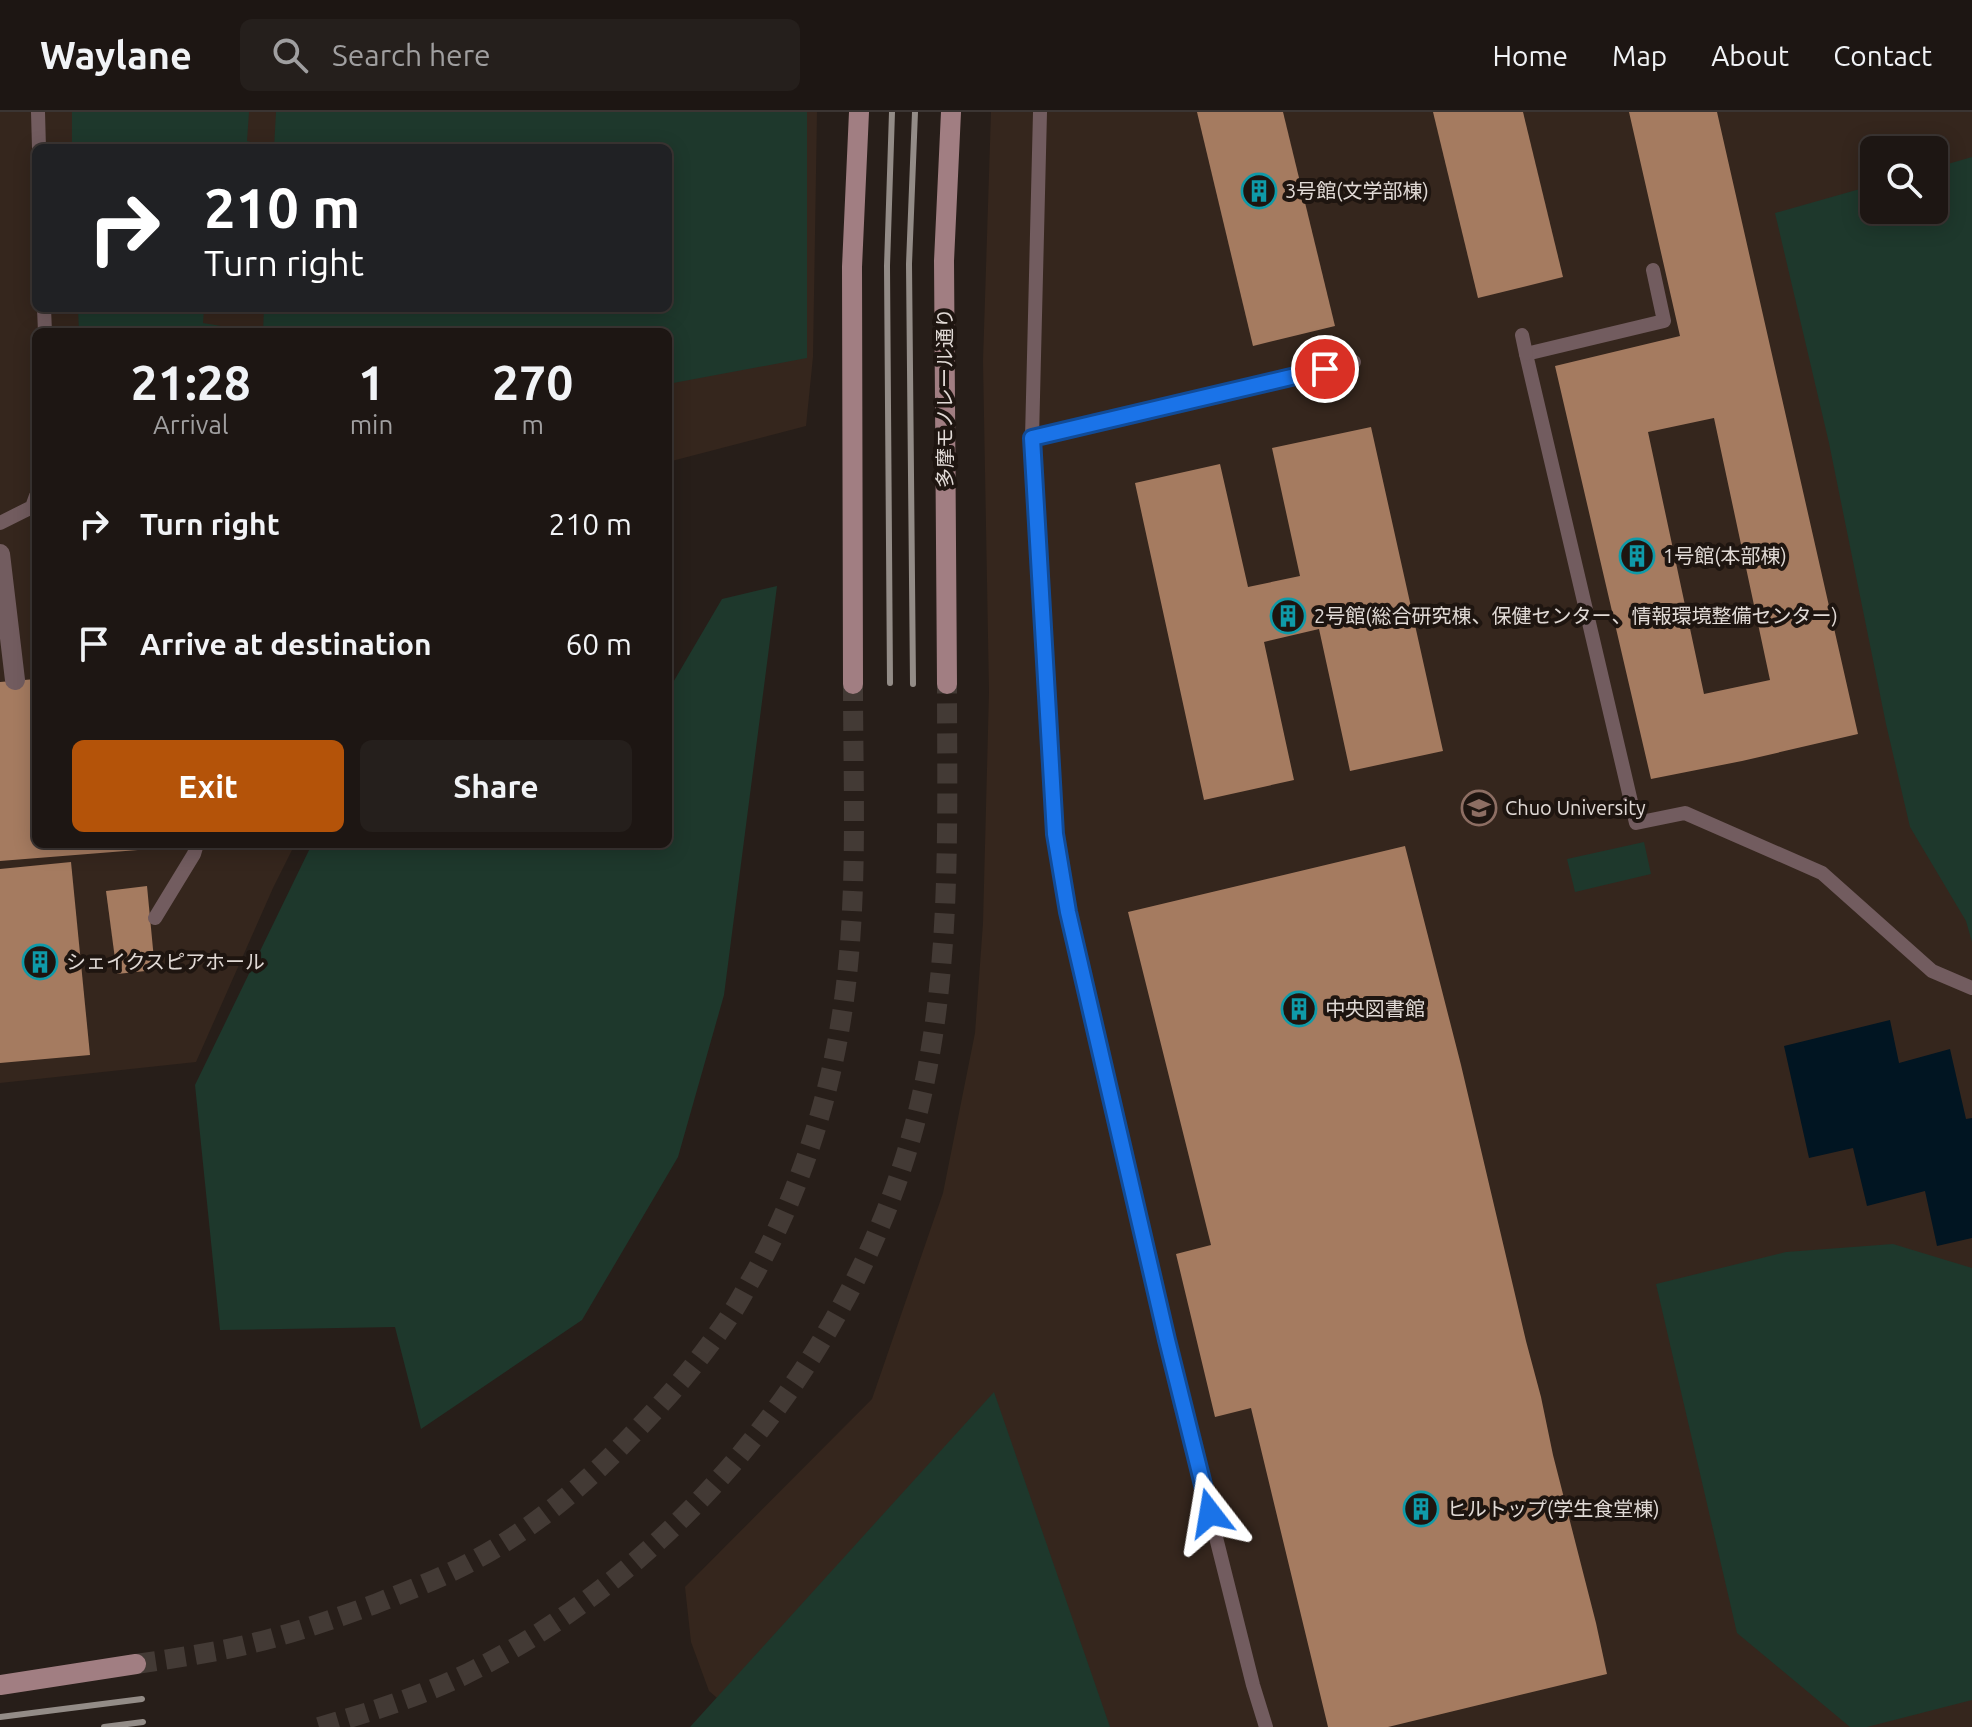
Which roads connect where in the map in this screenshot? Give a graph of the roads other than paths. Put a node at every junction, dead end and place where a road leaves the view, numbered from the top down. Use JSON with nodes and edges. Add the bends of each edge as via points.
{"nodes":[{"id":1,"x":38,"y":112,"type":"edge"},
{"id":2,"x":859,"y":112,"type":"edge"},
{"id":3,"x":951,"y":112,"type":"edge"},
{"id":4,"x":1040,"y":112,"type":"edge"},
{"id":5,"x":39,"y":144,"type":"edge"},
{"id":6,"x":1653,"y":270,"type":"dead end"},
{"id":7,"x":1522,"y":335,"type":"dead end"},
{"id":8,"x":1526,"y":354,"type":"junction"},
{"id":9,"x":1354,"y":362,"type":"dead end"},
{"id":10,"x":1032,"y":438,"type":"junction"},
{"id":11,"x":32,"y":507,"type":"edge"},
{"id":12,"x":0,"y":523,"type":"edge"},
{"id":13,"x":0,"y":554,"type":"edge"},
{"id":14,"x":15,"y":680,"type":"dead end"},
{"id":15,"x":853,"y":684,"type":"tunnel mouth"},
{"id":16,"x":947,"y":684,"type":"tunnel mouth"},
{"id":17,"x":196,"y":848,"type":"edge"},
{"id":18,"x":155,"y":918,"type":"dead end"},
{"id":19,"x":1972,"y":988,"type":"edge"},
{"id":20,"x":136,"y":1664,"type":"tunnel mouth"},
{"id":21,"x":0,"y":1685,"type":"edge"},
{"id":22,"x":1266,"y":1727,"type":"edge"}],
"edges":[{"from":1,"to":5,"type":"lane"},
{"from":2,"to":15,"type":"main road","via":[[852,267]]},
{"from":3,"to":16,"type":"main road","name":"多摩モノレール通り","via":[[944,261]]},
{"from":4,"to":10,"type":"lane"},
{"from":6,"to":8,"type":"lane","via":[[1664,321]]},
{"from":7,"to":8,"type":"lane"},
{"from":8,"to":19,"type":"lane","via":[[1636,823],[1685,813],[1822,873],[1932,971]]},
{"from":9,"to":10,"type":"lane"},
{"from":10,"to":22,"type":"lane","via":[[1055,834],[1068,912],[1178,1385]]},
{"from":11,"to":12,"type":"lane"},
{"from":13,"to":14,"type":"street"},
{"from":17,"to":18,"type":"lane"},
{"from":20,"to":21,"type":"main road"}]}
